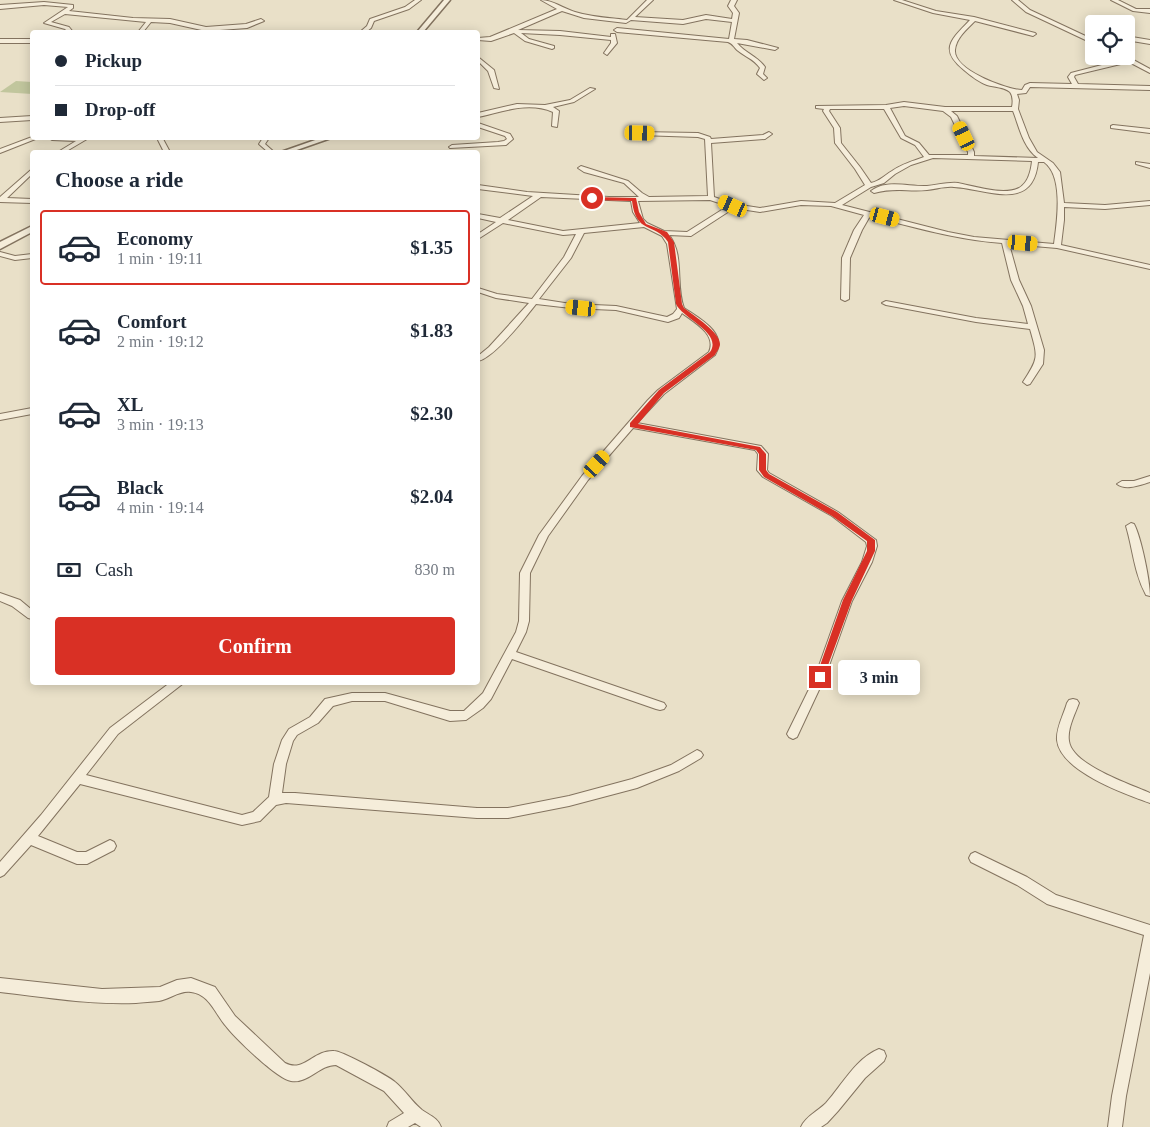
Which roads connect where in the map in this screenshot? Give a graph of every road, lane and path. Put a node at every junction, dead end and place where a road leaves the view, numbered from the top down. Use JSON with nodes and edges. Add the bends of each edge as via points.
{"nodes":[{"id":1,"x":418,"y":0,"type":"edge"},
{"id":2,"x":447,"y":0,"type":"edge"},
{"id":3,"x":544,"y":0,"type":"edge"},
{"id":4,"x":650,"y":0,"type":"edge"},
{"id":5,"x":734,"y":0,"type":"edge"},
{"id":6,"x":897,"y":0,"type":"edge"},
{"id":7,"x":1015,"y":0,"type":"edge"},
{"id":8,"x":1114,"y":0,"type":"edge"},
{"id":9,"x":54,"y":2,"type":"edge"},
{"id":10,"x":0,"y":7,"type":"edge"},
{"id":11,"x":560,"y":10,"type":"junction"},
{"id":12,"x":1150,"y":11,"type":"edge"},
{"id":13,"x":63,"y":12,"type":"junction"},
{"id":14,"x":974,"y":19,"type":"junction"},
{"id":15,"x":150,"y":20,"type":"junction"},
{"id":16,"x":261,"y":20,"type":"dead end"},
{"id":17,"x":628,"y":20,"type":"junction"},
{"id":18,"x":734,"y":21,"type":"junction"},
{"id":19,"x":215,"y":28,"type":"junction"},
{"id":20,"x":69,"y":30,"type":"edge"},
{"id":21,"x":142,"y":30,"type":"edge"},
{"id":22,"x":211,"y":30,"type":"edge"},
{"id":23,"x":365,"y":30,"type":"edge"},
{"id":24,"x":422,"y":30,"type":"edge"},
{"id":25,"x":617,"y":30,"type":"junction"},
{"id":26,"x":510,"y":32,"type":"junction"},
{"id":27,"x":516,"y":32,"type":"junction"},
{"id":28,"x":1033,"y":34,"type":"dead end"},
{"id":29,"x":1076,"y":34,"type":"junction"},
{"id":30,"x":1085,"y":34,"type":"edge"},
{"id":31,"x":1085,"y":38,"type":"edge"},
{"id":32,"x":480,"y":39,"type":"edge"},
{"id":33,"x":613,"y":39,"type":"junction"},
{"id":34,"x":1135,"y":40,"type":"edge"},
{"id":35,"x":0,"y":41,"type":"edge"},
{"id":36,"x":30,"y":41,"type":"edge"},
{"id":37,"x":733,"y":42,"type":"junction"},
{"id":38,"x":1150,"y":42,"type":"edge"},
{"id":39,"x":552,"y":47,"type":"dead end"},
{"id":40,"x":775,"y":48,"type":"dead end"},
{"id":41,"x":607,"y":53,"type":"dead end"},
{"id":42,"x":480,"y":61,"type":"edge"},
{"id":43,"x":1135,"y":63,"type":"edge"},
{"id":44,"x":1103,"y":65,"type":"edge"},
{"id":45,"x":1150,"y":71,"type":"edge"},
{"id":46,"x":764,"y":78,"type":"dead end"},
{"id":47,"x":1077,"y":87,"type":"junction"},
{"id":48,"x":497,"y":88,"type":"dead end"},
{"id":49,"x":1150,"y":88,"type":"edge"},
{"id":50,"x":592,"y":89,"type":"dead end"},
{"id":51,"x":1013,"y":92,"type":"junction"},
{"id":52,"x":886,"y":106,"type":"junction"},
{"id":53,"x":545,"y":107,"type":"junction"},
{"id":54,"x":818,"y":107,"type":"dead end"},
{"id":55,"x":827,"y":107,"type":"junction"},
{"id":56,"x":945,"y":109,"type":"junction"},
{"id":57,"x":1015,"y":109,"type":"junction"},
{"id":58,"x":480,"y":113,"type":"edge"},
{"id":59,"x":30,"y":118,"type":"edge"},
{"id":60,"x":0,"y":120,"type":"edge"},
{"id":61,"x":480,"y":126,"type":"edge"},
{"id":62,"x":556,"y":126,"type":"dead end"},
{"id":63,"x":1113,"y":127,"type":"dead end"},
{"id":64,"x":1150,"y":131,"type":"edge"},
{"id":65,"x":640,"y":133,"type":"dead end"},
{"id":66,"x":769,"y":134,"type":"dead end"},
{"id":67,"x":30,"y":140,"type":"edge"},
{"id":68,"x":81,"y":140,"type":"edge"},
{"id":69,"x":161,"y":140,"type":"dead end"},
{"id":70,"x":265,"y":140,"type":"edge"},
{"id":71,"x":321,"y":140,"type":"edge"},
{"id":72,"x":709,"y":141,"type":"junction"},
{"id":73,"x":452,"y":147,"type":"dead end"},
{"id":74,"x":64,"y":150,"type":"edge"},
{"id":75,"x":166,"y":150,"type":"edge"},
{"id":76,"x":269,"y":150,"type":"edge"},
{"id":77,"x":291,"y":150,"type":"edge"},
{"id":78,"x":0,"y":151,"type":"edge"},
{"id":79,"x":971,"y":154,"type":"junction"},
{"id":80,"x":927,"y":157,"type":"junction"},
{"id":81,"x":1034,"y":159,"type":"junction"},
{"id":82,"x":1045,"y":160,"type":"junction"},
{"id":83,"x":1138,"y":163,"type":"dead end"},
{"id":84,"x":1150,"y":166,"type":"edge"},
{"id":85,"x":580,"y":168,"type":"dead end"},
{"id":86,"x":30,"y":173,"type":"edge"},
{"id":87,"x":869,"y":186,"type":"junction"},
{"id":88,"x":480,"y":187,"type":"edge"},
{"id":89,"x":860,"y":194,"type":"junction"},
{"id":90,"x":539,"y":195,"type":"junction"},
{"id":91,"x":711,"y":198,"type":"junction"},
{"id":92,"x":1,"y":200,"type":"edge"},
{"id":93,"x":634,"y":200,"type":"junction"},
{"id":94,"x":653,"y":200,"type":"junction"},
{"id":95,"x":30,"y":201,"type":"edge"},
{"id":96,"x":1150,"y":203,"type":"edge"},
{"id":97,"x":837,"y":205,"type":"junction"},
{"id":98,"x":1060,"y":205,"type":"junction"},
{"id":99,"x":733,"y":206,"type":"junction"},
{"id":100,"x":869,"y":214,"type":"junction"},
{"id":101,"x":480,"y":216,"type":"edge"},
{"id":102,"x":502,"y":220,"type":"junction"},
{"id":103,"x":644,"y":225,"type":"junction"},
{"id":104,"x":30,"y":230,"type":"edge"},
{"id":105,"x":581,"y":232,"type":"junction"},
{"id":106,"x":665,"y":233,"type":"junction"},
{"id":107,"x":480,"y":236,"type":"edge"},
{"id":108,"x":1006,"y":242,"type":"junction"},
{"id":109,"x":0,"y":246,"type":"edge"},
{"id":110,"x":1057,"y":246,"type":"junction"},
{"id":111,"x":0,"y":254,"type":"edge"},
{"id":112,"x":30,"y":256,"type":"edge"},
{"id":113,"x":1150,"y":267,"type":"edge"},
{"id":114,"x":480,"y":291,"type":"edge"},
{"id":115,"x":845,"y":299,"type":"dead end"},
{"id":116,"x":534,"y":301,"type":"junction"},
{"id":117,"x":886,"y":303,"type":"dead end"},
{"id":118,"x":682,"y":309,"type":"junction"},
{"id":119,"x":1032,"y":327,"type":"junction"},
{"id":120,"x":480,"y":358,"type":"edge"},
{"id":121,"x":1027,"y":382,"type":"dead end"},
{"id":122,"x":30,"y":412,"type":"edge"},
{"id":123,"x":1,"y":419,"type":"edge"},
{"id":124,"x":633,"y":425,"type":"junction"},
{"id":125,"x":1150,"y":479,"type":"edge"},
{"id":126,"x":1122,"y":484,"type":"dead end"},
{"id":127,"x":1131,"y":526,"type":"dead end"},
{"id":128,"x":1150,"y":592,"type":"edge"},
{"id":129,"x":0,"y":597,"type":"edge"},
{"id":130,"x":30,"y":614,"type":"edge"},
{"id":131,"x":511,"y":654,"type":"junction"},
{"id":132,"x":176,"y":685,"type":"edge"},
{"id":133,"x":1073,"y":703,"type":"dead end"},
{"id":134,"x":660,"y":706,"type":"dead end"},
{"id":135,"x":793,"y":734,"type":"dead end"},
{"id":136,"x":696,"y":755,"type":"dead end"},
{"id":137,"x":77,"y":778,"type":"junction"},
{"id":138,"x":276,"y":798,"type":"junction"},
{"id":139,"x":1150,"y":798,"type":"edge"},
{"id":140,"x":28,"y":838,"type":"junction"},
{"id":141,"x":110,"y":846,"type":"dead end"},
{"id":142,"x":975,"y":858,"type":"dead end"},
{"id":143,"x":0,"y":871,"type":"edge"},
{"id":144,"x":1150,"y":931,"type":"edge"},
{"id":145,"x":1150,"y":938,"type":"edge"},
{"id":146,"x":0,"y":985,"type":"edge"},
{"id":147,"x":879,"y":1056,"type":"dead end"},
{"id":148,"x":415,"y":1114,"type":"junction"},
{"id":149,"x":394,"y":1127,"type":"edge"},
{"id":150,"x":434,"y":1127,"type":"edge"},
{"id":151,"x":808,"y":1127,"type":"edge"},
{"id":152,"x":1115,"y":1127,"type":"edge"}],
"edges":[{"from":1,"to":23,"type":"street","via":[[407,8],[372,20]]},
{"from":2,"to":24,"type":"street"},
{"from":3,"to":11,"type":"street"},
{"from":4,"to":17,"type":"street"},
{"from":5,"to":18,"type":"street","via":[[731,6],[736,13]]},
{"from":6,"to":14,"type":"street","via":[[935,12]]},
{"from":7,"to":29,"type":"street","via":[[1028,11]]},
{"from":8,"to":12,"type":"street","via":[[1134,10]]},
{"from":9,"to":10,"type":"street"},
{"from":9,"to":13,"type":"street","via":[[72,6]]},
{"from":11,"to":17,"type":"street","via":[[574,15]]},
{"from":11,"to":26,"type":"street"},
{"from":13,"to":15,"type":"street"},
{"from":13,"to":20,"type":"street","via":[[48,23]]},
{"from":14,"to":28,"type":"street"},
{"from":14,"to":51,"type":"street","via":[[956,38],[953,56],[973,75]]},
{"from":15,"to":19,"type":"street"},
{"from":15,"to":21,"type":"street"},
{"from":16,"to":19,"type":"street","via":[[247,26]]},
{"from":17,"to":18,"type":"street","via":[[682,22],[706,17]]},
{"from":17,"to":25,"type":"street"},
{"from":18,"to":37,"type":"street"},
{"from":19,"to":22,"type":"street"},
{"from":25,"to":33,"type":"street"},
{"from":25,"to":37,"type":"street"},
{"from":26,"to":27,"type":"street"},
{"from":26,"to":32,"type":"street","via":[[488,40]]},
{"from":27,"to":33,"type":"street"},
{"from":27,"to":39,"type":"street","via":[[527,40]]},
{"from":29,"to":30,"type":"street"},
{"from":29,"to":31,"type":"street"},
{"from":33,"to":41,"type":"street"},
{"from":34,"to":38,"type":"street"},
{"from":35,"to":36,"type":"street"},
{"from":37,"to":40,"type":"street"},
{"from":37,"to":46,"type":"street","via":[[758,62],[763,68],[760,74]]},
{"from":42,"to":48,"type":"street","via":[[491,70]]},
{"from":43,"to":45,"type":"street"},
{"from":44,"to":47,"type":"street","via":[[1073,74],[1071,77]]},
{"from":47,"to":49,"type":"street"},
{"from":47,"to":51,"type":"street","via":[[1030,85],[1024,92]]},
{"from":50,"to":53,"type":"street","via":[[572,101]]},
{"from":51,"to":57,"type":"street"},
{"from":52,"to":55,"type":"street"},
{"from":52,"to":56,"type":"street","via":[[911,104]]},
{"from":52,"to":80,"type":"street","via":[[903,137],[917,144]]},
{"from":53,"to":58,"type":"street","via":[[499,108]]},
{"from":53,"to":62,"type":"street","via":[[556,111]]},
{"from":54,"to":55,"type":"street"},
{"from":55,"to":87,"type":"street","via":[[826,111],[837,128],[838,143]]},
{"from":56,"to":57,"type":"street"},
{"from":56,"to":79,"type":"street","via":[[954,116]]},
{"from":57,"to":82,"type":"street","via":[[1026,138],[1035,153]]},
{"from":59,"to":60,"type":"street"},
{"from":61,"to":73,"type":"street","via":[[508,135],[510,139],[506,143]]},
{"from":63,"to":64,"type":"street"},
{"from":65,"to":72,"type":"street","via":[[698,135]]},
{"from":66,"to":72,"type":"street","via":[[765,137]]},
{"from":67,"to":78,"type":"street"},
{"from":68,"to":74,"type":"street"},
{"from":69,"to":75,"type":"street"},
{"from":70,"to":76,"type":"street","via":[[262,144]]},
{"from":71,"to":77,"type":"street"},
{"from":72,"to":91,"type":"street"},
{"from":79,"to":80,"type":"street","via":[[962,158]]},
{"from":79,"to":81,"type":"street"},
{"from":80,"to":87,"type":"street"},
{"from":81,"to":82,"type":"street"},
{"from":81,"to":89,"type":"street","via":[[1032,176],[1016,191],[947,184],[922,188],[893,186]]},
{"from":82,"to":98,"type":"street","via":[[1057,172]]},
{"from":83,"to":84,"type":"street"},
{"from":85,"to":94,"type":"street","via":[[625,182],[636,193]]},
{"from":86,"to":92,"type":"street"},
{"from":87,"to":89,"type":"street"},
{"from":88,"to":90,"type":"street"},
{"from":89,"to":97,"type":"street"},
{"from":90,"to":93,"type":"street"},
{"from":90,"to":102,"type":"street"},
{"from":91,"to":94,"type":"street"},
{"from":91,"to":99,"type":"street"},
{"from":92,"to":95,"type":"street"},
{"from":93,"to":94,"type":"street"},
{"from":93,"to":103,"type":"street","via":[[636,212]]},
{"from":96,"to":98,"type":"street","via":[[1105,207]]},
{"from":97,"to":99,"type":"street","via":[[801,203],[760,210]]},
{"from":97,"to":100,"type":"street"},
{"from":98,"to":110,"type":"street","via":[[1062,220]]},
{"from":99,"to":106,"type":"street","via":[[688,234]]},
{"from":100,"to":108,"type":"street","via":[[948,234]]},
{"from":100,"to":115,"type":"street","via":[[846,258]]},
{"from":101,"to":102,"type":"street"},
{"from":102,"to":105,"type":"street","via":[[563,233]]},
{"from":102,"to":107,"type":"street"},
{"from":103,"to":105,"type":"street"},
{"from":103,"to":106,"type":"street"},
{"from":104,"to":109,"type":"street"},
{"from":105,"to":116,"type":"street","via":[[568,258]]},
{"from":106,"to":118,"type":"street","via":[[671,242]]},
{"from":108,"to":110,"type":"street"},
{"from":108,"to":119,"type":"street"},
{"from":110,"to":113,"type":"street"},
{"from":111,"to":112,"type":"street","via":[[15,258]]},
{"from":114,"to":116,"type":"street"},
{"from":116,"to":118,"type":"street","via":[[581,308],[616,308],[668,320]]},
{"from":116,"to":120,"type":"street"},
{"from":117,"to":119,"type":"street"},
{"from":118,"to":124,"type":"street","via":[[709,330],[717,342],[716,347],[661,392]]},
{"from":119,"to":121,"type":"street","via":[[1040,350],[1039,364]]},
{"from":122,"to":123,"type":"street"},
{"from":124,"to":131,"type":"street","via":[[585,478],[544,534],[525,573],[524,621]]},
{"from":124,"to":135,"type":"street","via":[[758,448],[763,454],[762,470],[766,475],[835,514],[871,540],[867,562]]},
{"from":125,"to":126,"type":"street"},
{"from":127,"to":128,"type":"street","via":[[1140,567]]},
{"from":129,"to":130,"type":"street"},
{"from":131,"to":134,"type":"street"},
{"from":131,"to":138,"type":"street","via":[[487,696],[460,717],[385,697],[342,698],[329,702],[314,720],[293,732],[288,740],[280,764]]},
{"from":132,"to":137,"type":"street","via":[[114,731]]},
{"from":133,"to":139,"type":"street","via":[[1063,740],[1066,749],[1102,778]]},
{"from":136,"to":138,"type":"street","via":[[675,768],[633,784],[508,813]]},
{"from":137,"to":138,"type":"street","via":[[242,820],[256,818]]},
{"from":137,"to":140,"type":"street"},
{"from":140,"to":141,"type":"street","via":[[77,858],[87,858]]},
{"from":140,"to":143,"type":"street"},
{"from":142,"to":144,"type":"street","via":[[1052,900]]},
{"from":145,"to":152,"type":"street"},
{"from":146,"to":148,"type":"street","via":[[102,996],[160,994],[191,985],[210,992],[230,1021],[280,1068],[291,1074],[302,1072],[325,1058],[337,1058],[389,1086]]},
{"from":147,"to":151,"type":"street","via":[[857,1075],[832,1108]]},
{"from":148,"to":149,"type":"street"},
{"from":148,"to":150,"type":"street"}]}
